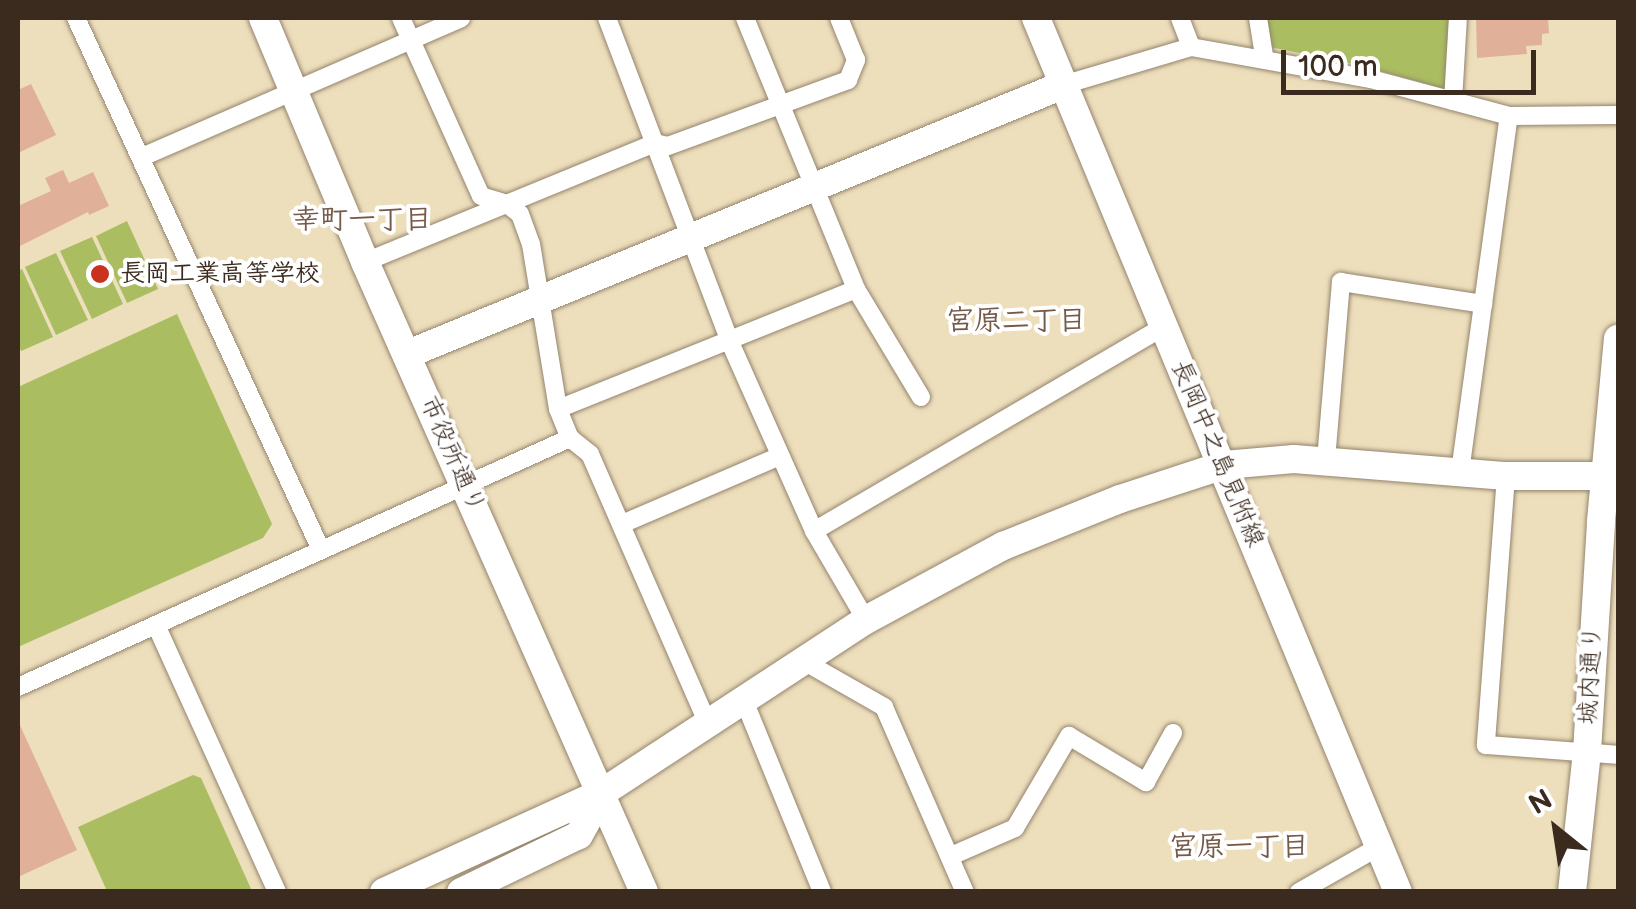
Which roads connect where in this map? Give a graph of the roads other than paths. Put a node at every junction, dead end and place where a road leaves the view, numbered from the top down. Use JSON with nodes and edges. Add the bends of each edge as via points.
{"nodes":[{"id":1,"x":76,"y":18,"type":"edge"},
{"id":2,"x":263,"y":18,"type":"edge"},
{"id":3,"x":401,"y":18,"type":"edge"},
{"id":4,"x":461,"y":18,"type":"edge"},
{"id":5,"x":607,"y":18,"type":"edge"},
{"id":6,"x":745,"y":18,"type":"edge"},
{"id":7,"x":839,"y":18,"type":"edge"},
{"id":8,"x":1036,"y":18,"type":"edge"},
{"id":9,"x":1180,"y":18,"type":"edge"},
{"id":10,"x":1258,"y":18,"type":"edge"},
{"id":11,"x":1458,"y":18,"type":"edge"},
{"id":12,"x":412,"y":41,"type":"junction"},
{"id":13,"x":1192,"y":47,"type":"junction"},
{"id":14,"x":1264,"y":57,"type":"junction"},
{"id":15,"x":1064,"y":85,"type":"junction"},
{"id":16,"x":296,"y":89,"type":"junction"},
{"id":17,"x":1454,"y":102,"type":"junction"},
{"id":18,"x":781,"y":105,"type":"junction"},
{"id":19,"x":1509,"y":116,"type":"junction"},
{"id":20,"x":1618,"y":116,"type":"edge"},
{"id":21,"x":655,"y":143,"type":"junction"},
{"id":22,"x":142,"y":157,"type":"junction"},
{"id":23,"x":813,"y":188,"type":"junction"},
{"id":24,"x":506,"y":204,"type":"junction"},
{"id":25,"x":693,"y":238,"type":"junction"},
{"id":26,"x":365,"y":262,"type":"junction"},
{"id":27,"x":856,"y":289,"type":"junction"},
{"id":28,"x":540,"y":300,"type":"junction"},
{"id":29,"x":1483,"y":304,"type":"junction"},
{"id":30,"x":1162,"y":328,"type":"junction"},
{"id":31,"x":1618,"y":339,"type":"edge"},
{"id":32,"x":729,"y":340,"type":"junction"},
{"id":33,"x":408,"y":354,"type":"junction"},
{"id":34,"x":920,"y":397,"type":"dead end"},
{"id":35,"x":558,"y":408,"type":"junction"},
{"id":36,"x":570,"y":438,"type":"junction"},
{"id":37,"x":780,"y":456,"type":"junction"},
{"id":38,"x":1326,"y":460,"type":"junction"},
{"id":39,"x":1224,"y":465,"type":"junction"},
{"id":40,"x":1460,"y":472,"type":"junction"},
{"id":41,"x":1506,"y":476,"type":"junction"},
{"id":42,"x":1612,"y":476,"type":"edge"},
{"id":43,"x":466,"y":485,"type":"junction"},
{"id":44,"x":622,"y":524,"type":"junction"},
{"id":45,"x":814,"y":531,"type":"junction"},
{"id":46,"x":322,"y":550,"type":"junction"},
{"id":47,"x":866,"y":620,"type":"junction"},
{"id":48,"x":156,"y":624,"type":"junction"},
{"id":49,"x":800,"y":659,"type":"junction"},
{"id":50,"x":18,"y":687,"type":"edge"},
{"id":51,"x":742,"y":698,"type":"junction"},
{"id":52,"x":707,"y":722,"type":"junction"},
{"id":53,"x":1173,"y":732,"type":"dead end"},
{"id":54,"x":1587,"y":752,"type":"junction"},
{"id":55,"x":1618,"y":756,"type":"edge"},
{"id":56,"x":603,"y":792,"type":"junction"},
{"id":57,"x":1380,"y":846,"type":"junction"},
{"id":58,"x":951,"y":856,"type":"junction"},
{"id":59,"x":462,"y":857,"type":"junction"},
{"id":60,"x":470,"y":890,"type":"edge"},
{"id":61,"x":277,"y":892,"type":"edge"},
{"id":62,"x":384,"y":892,"type":"edge"},
{"id":63,"x":644,"y":892,"type":"edge"},
{"id":64,"x":822,"y":892,"type":"edge"},
{"id":65,"x":965,"y":892,"type":"edge"},
{"id":66,"x":1299,"y":892,"type":"edge"},
{"id":67,"x":1398,"y":892,"type":"edge"},
{"id":68,"x":1572,"y":892,"type":"edge"}],
"edges":[{"from":1,"to":22,"type":"street"},
{"from":2,"to":16,"type":"street","name":"市役所通り"},
{"from":3,"to":12,"type":"street"},
{"from":4,"to":12,"type":"street"},
{"from":5,"to":21,"type":"street"},
{"from":6,"to":18,"type":"street"},
{"from":7,"to":18,"type":"street","via":[[856,60],[848,80]]},
{"from":8,"to":15,"type":"street","name":"長岡中之島見附線"},
{"from":9,"to":13,"type":"street"},
{"from":10,"to":14,"type":"street"},
{"from":11,"to":17,"type":"street"},
{"from":12,"to":16,"type":"street"},
{"from":12,"to":24,"type":"street","via":[[481,196]]},
{"from":13,"to":14,"type":"street"},
{"from":13,"to":15,"type":"street"},
{"from":14,"to":17,"type":"street"},
{"from":15,"to":23,"type":"street"},
{"from":15,"to":30,"type":"street","name":"長岡中之島見附線"},
{"from":16,"to":22,"type":"street"},
{"from":16,"to":26,"type":"street","name":"市役所通り"},
{"from":17,"to":19,"type":"street"},
{"from":18,"to":21,"type":"street","via":[[668,146]]},
{"from":18,"to":23,"type":"street"},
{"from":19,"to":20,"type":"street"},
{"from":19,"to":29,"type":"street"},
{"from":21,"to":24,"type":"street"},
{"from":21,"to":25,"type":"street"},
{"from":22,"to":46,"type":"street"},
{"from":23,"to":25,"type":"street"},
{"from":23,"to":27,"type":"street"},
{"from":24,"to":26,"type":"street"},
{"from":24,"to":28,"type":"street","via":[[520,214],[531,244]]},
{"from":25,"to":28,"type":"street"},
{"from":25,"to":32,"type":"street"},
{"from":26,"to":33,"type":"street","name":"市役所通り"},
{"from":27,"to":32,"type":"street"},
{"from":27,"to":34,"type":"street"},
{"from":28,"to":33,"type":"street"},
{"from":28,"to":35,"type":"street"},
{"from":29,"to":38,"type":"street","via":[[1341,282]]},
{"from":29,"to":40,"type":"street"},
{"from":30,"to":39,"type":"street","name":"長岡中之島見附線"},
{"from":30,"to":45,"type":"street"},
{"from":31,"to":42,"type":"street","name":"城内通り"},
{"from":32,"to":35,"type":"street"},
{"from":32,"to":37,"type":"street"},
{"from":33,"to":43,"type":"street","name":"市役所通り"},
{"from":35,"to":36,"type":"street"},
{"from":36,"to":43,"type":"street"},
{"from":36,"to":44,"type":"street","via":[[590,454]]},
{"from":37,"to":44,"type":"street"},
{"from":37,"to":45,"type":"street"},
{"from":38,"to":39,"type":"street"},
{"from":38,"to":40,"type":"street"},
{"from":39,"to":47,"type":"street","via":[[1050,524]]},
{"from":39,"to":57,"type":"street","name":"長岡中之島見附線"},
{"from":40,"to":41,"type":"street"},
{"from":41,"to":42,"type":"street"},
{"from":41,"to":54,"type":"street","via":[[1486,746]]},
{"from":42,"to":54,"type":"street","name":"城内通り"},
{"from":43,"to":46,"type":"street"},
{"from":43,"to":56,"type":"street","name":"市役所通り"},
{"from":44,"to":52,"type":"street"},
{"from":45,"to":47,"type":"street"},
{"from":46,"to":48,"type":"street"},
{"from":47,"to":49,"type":"street"},
{"from":48,"to":50,"type":"street"},
{"from":48,"to":61,"type":"street"},
{"from":49,"to":51,"type":"street"},
{"from":49,"to":58,"type":"street","via":[[884,707]]},
{"from":51,"to":52,"type":"street"},
{"from":51,"to":64,"type":"street"},
{"from":52,"to":56,"type":"street"},
{"from":53,"to":58,"type":"street","via":[[1146,782],[1068,736],[1016,828]]},
{"from":54,"to":55,"type":"street"},
{"from":54,"to":68,"type":"street","name":"城内通り"},
{"from":56,"to":59,"type":"street"},
{"from":56,"to":60,"type":"street","via":[[579,835]]},
{"from":56,"to":63,"type":"street","name":"市役所通り"},
{"from":57,"to":66,"type":"street"},
{"from":57,"to":67,"type":"street","name":"長岡中之島見附線"},
{"from":58,"to":65,"type":"street"},
{"from":59,"to":60,"type":"street"},
{"from":59,"to":62,"type":"street"}]}
